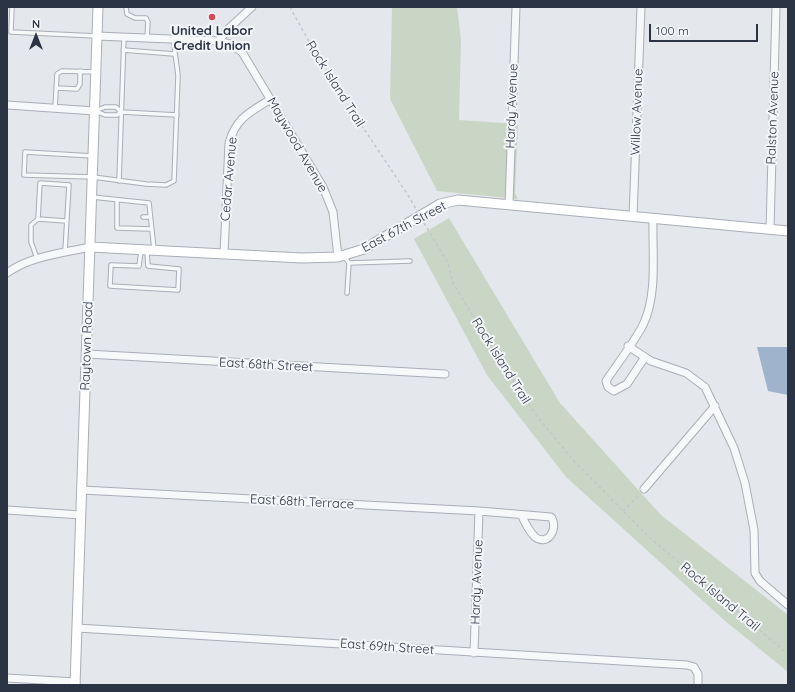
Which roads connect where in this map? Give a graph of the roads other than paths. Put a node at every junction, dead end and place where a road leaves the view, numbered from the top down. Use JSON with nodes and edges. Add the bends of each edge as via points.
{"nodes":[{"id":1,"x":12,"y":7,"type":"edge"},
{"id":2,"x":98,"y":7,"type":"edge"},
{"id":3,"x":126,"y":7,"type":"edge"},
{"id":4,"x":252,"y":7,"type":"edge"},
{"id":5,"x":516,"y":7,"type":"edge"},
{"id":6,"x":641,"y":7,"type":"edge"},
{"id":7,"x":776,"y":7,"type":"edge"},
{"id":8,"x":97,"y":36,"type":"junction"},
{"id":9,"x":124,"y":37,"type":"junction"},
{"id":10,"x":147,"y":38,"type":"junction"},
{"id":11,"x":174,"y":39,"type":"junction"},
{"id":12,"x":219,"y":41,"type":"junction"},
{"id":13,"x":123,"y":50,"type":"junction"},
{"id":14,"x":174,"y":54,"type":"junction"},
{"id":15,"x":80,"y":71,"type":"junction"},
{"id":16,"x":96,"y":72,"type":"junction"},
{"id":17,"x":56,"y":88,"type":"junction"},
{"id":18,"x":271,"y":99,"type":"junction"},
{"id":19,"x":7,"y":105,"type":"edge"},
{"id":20,"x":55,"y":108,"type":"junction"},
{"id":21,"x":95,"y":110,"type":"junction"},
{"id":22,"x":121,"y":112,"type":"junction"},
{"id":23,"x":176,"y":115,"type":"junction"},
{"id":24,"x":93,"y":156,"type":"junction"},
{"id":25,"x":93,"y":177,"type":"junction"},
{"id":26,"x":119,"y":181,"type":"junction"},
{"id":27,"x":92,"y":197,"type":"junction"},
{"id":28,"x":117,"y":201,"type":"junction"},
{"id":29,"x":509,"y":205,"type":"junction"},
{"id":30,"x":117,"y":216,"type":"junction"},
{"id":31,"x":123,"y":216,"type":"dead end"},
{"id":32,"x":143,"y":217,"type":"dead end"},
{"id":33,"x":150,"y":217,"type":"junction"},
{"id":34,"x":633,"y":217,"type":"junction"},
{"id":35,"x":38,"y":219,"type":"junction"},
{"id":36,"x":653,"y":219,"type":"junction"},
{"id":37,"x":66,"y":221,"type":"junction"},
{"id":38,"x":151,"y":230,"type":"junction"},
{"id":39,"x":770,"y":230,"type":"junction"},
{"id":40,"x":788,"y":231,"type":"edge"},
{"id":41,"x":90,"y":248,"type":"junction"},
{"id":42,"x":148,"y":250,"type":"junction"},
{"id":43,"x":65,"y":252,"type":"junction"},
{"id":44,"x":224,"y":254,"type":"junction"},
{"id":45,"x":341,"y":256,"type":"junction"},
{"id":46,"x":38,"y":260,"type":"junction"},
{"id":47,"x":410,"y":261,"type":"dead end"},
{"id":48,"x":350,"y":263,"type":"junction"},
{"id":49,"x":7,"y":273,"type":"edge"},
{"id":50,"x":347,"y":293,"type":"dead end"},
{"id":51,"x":628,"y":346,"type":"junction"},
{"id":52,"x":87,"y":354,"type":"junction"},
{"id":53,"x":645,"y":357,"type":"junction"},
{"id":54,"x":445,"y":374,"type":"dead end"},
{"id":55,"x":715,"y":406,"type":"junction"},
{"id":56,"x":644,"y":489,"type":"road end"},
{"id":57,"x":82,"y":490,"type":"junction"},
{"id":58,"x":7,"y":510,"type":"edge"},
{"id":59,"x":479,"y":511,"type":"junction"},
{"id":60,"x":81,"y":515,"type":"junction"},
{"id":61,"x":522,"y":516,"type":"junction"},
{"id":62,"x":788,"y":605,"type":"edge"},
{"id":63,"x":77,"y":628,"type":"junction"},
{"id":64,"x":474,"y":653,"type":"junction"},
{"id":65,"x":7,"y":678,"type":"edge"},
{"id":66,"x":75,"y":683,"type":"edge"},
{"id":67,"x":698,"y":685,"type":"edge"}],
"edges":[{"from":1,"to":8,"type":"lane","via":[[11,32]]},
{"from":2,"to":8,"type":"street","name":"Raytown Road"},
{"from":3,"to":10,"type":"lane","via":[[127,14],[135,18],[146,18]]},
{"from":4,"to":12,"type":"street"},
{"from":5,"to":29,"type":"street","name":"Hardy Avenue"},
{"from":6,"to":34,"type":"street","name":"Willow Avenue"},
{"from":7,"to":39,"type":"street","name":"Ralston Avenue"},
{"from":8,"to":9,"type":"street"},
{"from":8,"to":16,"type":"street","name":"Raytown Road"},
{"from":9,"to":10,"type":"street"},
{"from":9,"to":13,"type":"lane"},
{"from":10,"to":11,"type":"street"},
{"from":11,"to":12,"type":"street"},
{"from":11,"to":14,"type":"lane"},
{"from":12,"to":18,"type":"street","name":"Maywood Avenue","via":[[230,44],[242,52]]},
{"from":13,"to":14,"type":"lane"},
{"from":13,"to":22,"type":"lane"},
{"from":14,"to":23,"type":"lane","via":[[177,63]]},
{"from":15,"to":16,"type":"lane"},
{"from":15,"to":17,"type":"lane","via":[[62,71],[57,74]]},
{"from":15,"to":17,"type":"lane","via":[[80,84],[77,89]]},
{"from":16,"to":21,"type":"street","name":"Raytown Road"},
{"from":17,"to":20,"type":"lane"},
{"from":18,"to":44,"type":"street","name":"Cedar Avenue","via":[[240,119],[232,131],[229,143]]},
{"from":18,"to":45,"type":"street","name":"Maywood Avenue","via":[[323,188],[333,212]]},
{"from":19,"to":20,"type":"street"},
{"from":20,"to":21,"type":"street"},
{"from":21,"to":22,"type":"lane","via":[[105,115],[117,115]]},
{"from":21,"to":22,"type":"lane","via":[[116,107]]},
{"from":21,"to":24,"type":"street","name":"Raytown Road"},
{"from":22,"to":23,"type":"lane"},
{"from":22,"to":26,"type":"lane"},
{"from":23,"to":26,"type":"lane","via":[[174,181],[166,185]]},
{"from":24,"to":25,"type":"street","name":"Raytown Road"},
{"from":24,"to":25,"type":"lane","via":[[25,152],[24,176]]},
{"from":25,"to":26,"type":"lane"},
{"from":25,"to":27,"type":"street","name":"Raytown Road"},
{"from":27,"to":28,"type":"lane"},
{"from":27,"to":41,"type":"street","name":"Raytown Road"},
{"from":28,"to":30,"type":"lane"},
{"from":28,"to":33,"type":"lane","via":[[149,203]]},
{"from":29,"to":34,"type":"street","name":"East 67th Street"},
{"from":29,"to":45,"type":"street","name":"East 67th Street","via":[[458,200],[440,204],[364,249]]},
{"from":30,"to":31,"type":"lane"},
{"from":30,"to":38,"type":"lane","via":[[118,228]]},
{"from":32,"to":33,"type":"lane"},
{"from":33,"to":38,"type":"lane"},
{"from":34,"to":36,"type":"street","name":"East 67th Street"},
{"from":35,"to":37,"type":"lane"},
{"from":35,"to":37,"type":"lane","via":[[40,184],[69,185]]},
{"from":35,"to":46,"type":"lane","via":[[32,225],[31,242]]},
{"from":36,"to":39,"type":"street","name":"East 67th Street"},
{"from":36,"to":51,"type":"street","via":[[650,300],[643,324]]},
{"from":37,"to":43,"type":"lane"},
{"from":38,"to":42,"type":"lane"},
{"from":39,"to":40,"type":"street","name":"East 67th Street"},
{"from":41,"to":42,"type":"street","name":"East 67th Street"},
{"from":41,"to":43,"type":"street"},
{"from":41,"to":52,"type":"street","name":"Raytown Road"},
{"from":42,"to":42,"type":"lane","via":[[139,266],[111,265],[110,286],[178,290],[179,269],[148,266]]},
{"from":42,"to":44,"type":"street","name":"East 67th Street"},
{"from":43,"to":46,"type":"street"},
{"from":44,"to":45,"type":"street","name":"East 67th Street","via":[[302,258]]},
{"from":45,"to":48,"type":"lane"},
{"from":46,"to":49,"type":"street","via":[[13,268]]},
{"from":47,"to":48,"type":"lane"},
{"from":48,"to":50,"type":"lane"},
{"from":51,"to":53,"type":"street"},
{"from":51,"to":53,"type":"street","via":[[606,381],[610,389],[617,390],[627,384]]},
{"from":52,"to":54,"type":"street","name":"East 68th Street"},
{"from":52,"to":57,"type":"street","name":"Raytown Road"},
{"from":53,"to":55,"type":"street","via":[[696,379],[705,387]]},
{"from":55,"to":56,"type":"street"},
{"from":55,"to":62,"type":"street","via":[[746,483],[754,530],[755,573],[760,581]]},
{"from":57,"to":59,"type":"street","name":"East 68th Terrace"},
{"from":57,"to":60,"type":"street","name":"Raytown Road"},
{"from":58,"to":60,"type":"street"},
{"from":59,"to":61,"type":"street","name":"East 68th Terrace"},
{"from":59,"to":64,"type":"street","name":"Hardy Avenue"},
{"from":60,"to":63,"type":"street","name":"Raytown Road"},
{"from":61,"to":61,"type":"street","name":"East 68th Terrace","via":[[551,517],[554,529],[550,537],[536,538]]},
{"from":63,"to":64,"type":"street","name":"East 69th Street"},
{"from":63,"to":66,"type":"street","name":"Raytown Road"},
{"from":64,"to":67,"type":"street","name":"East 69th Street","via":[[688,665],[698,674]]},
{"from":65,"to":66,"type":"street"}]}
